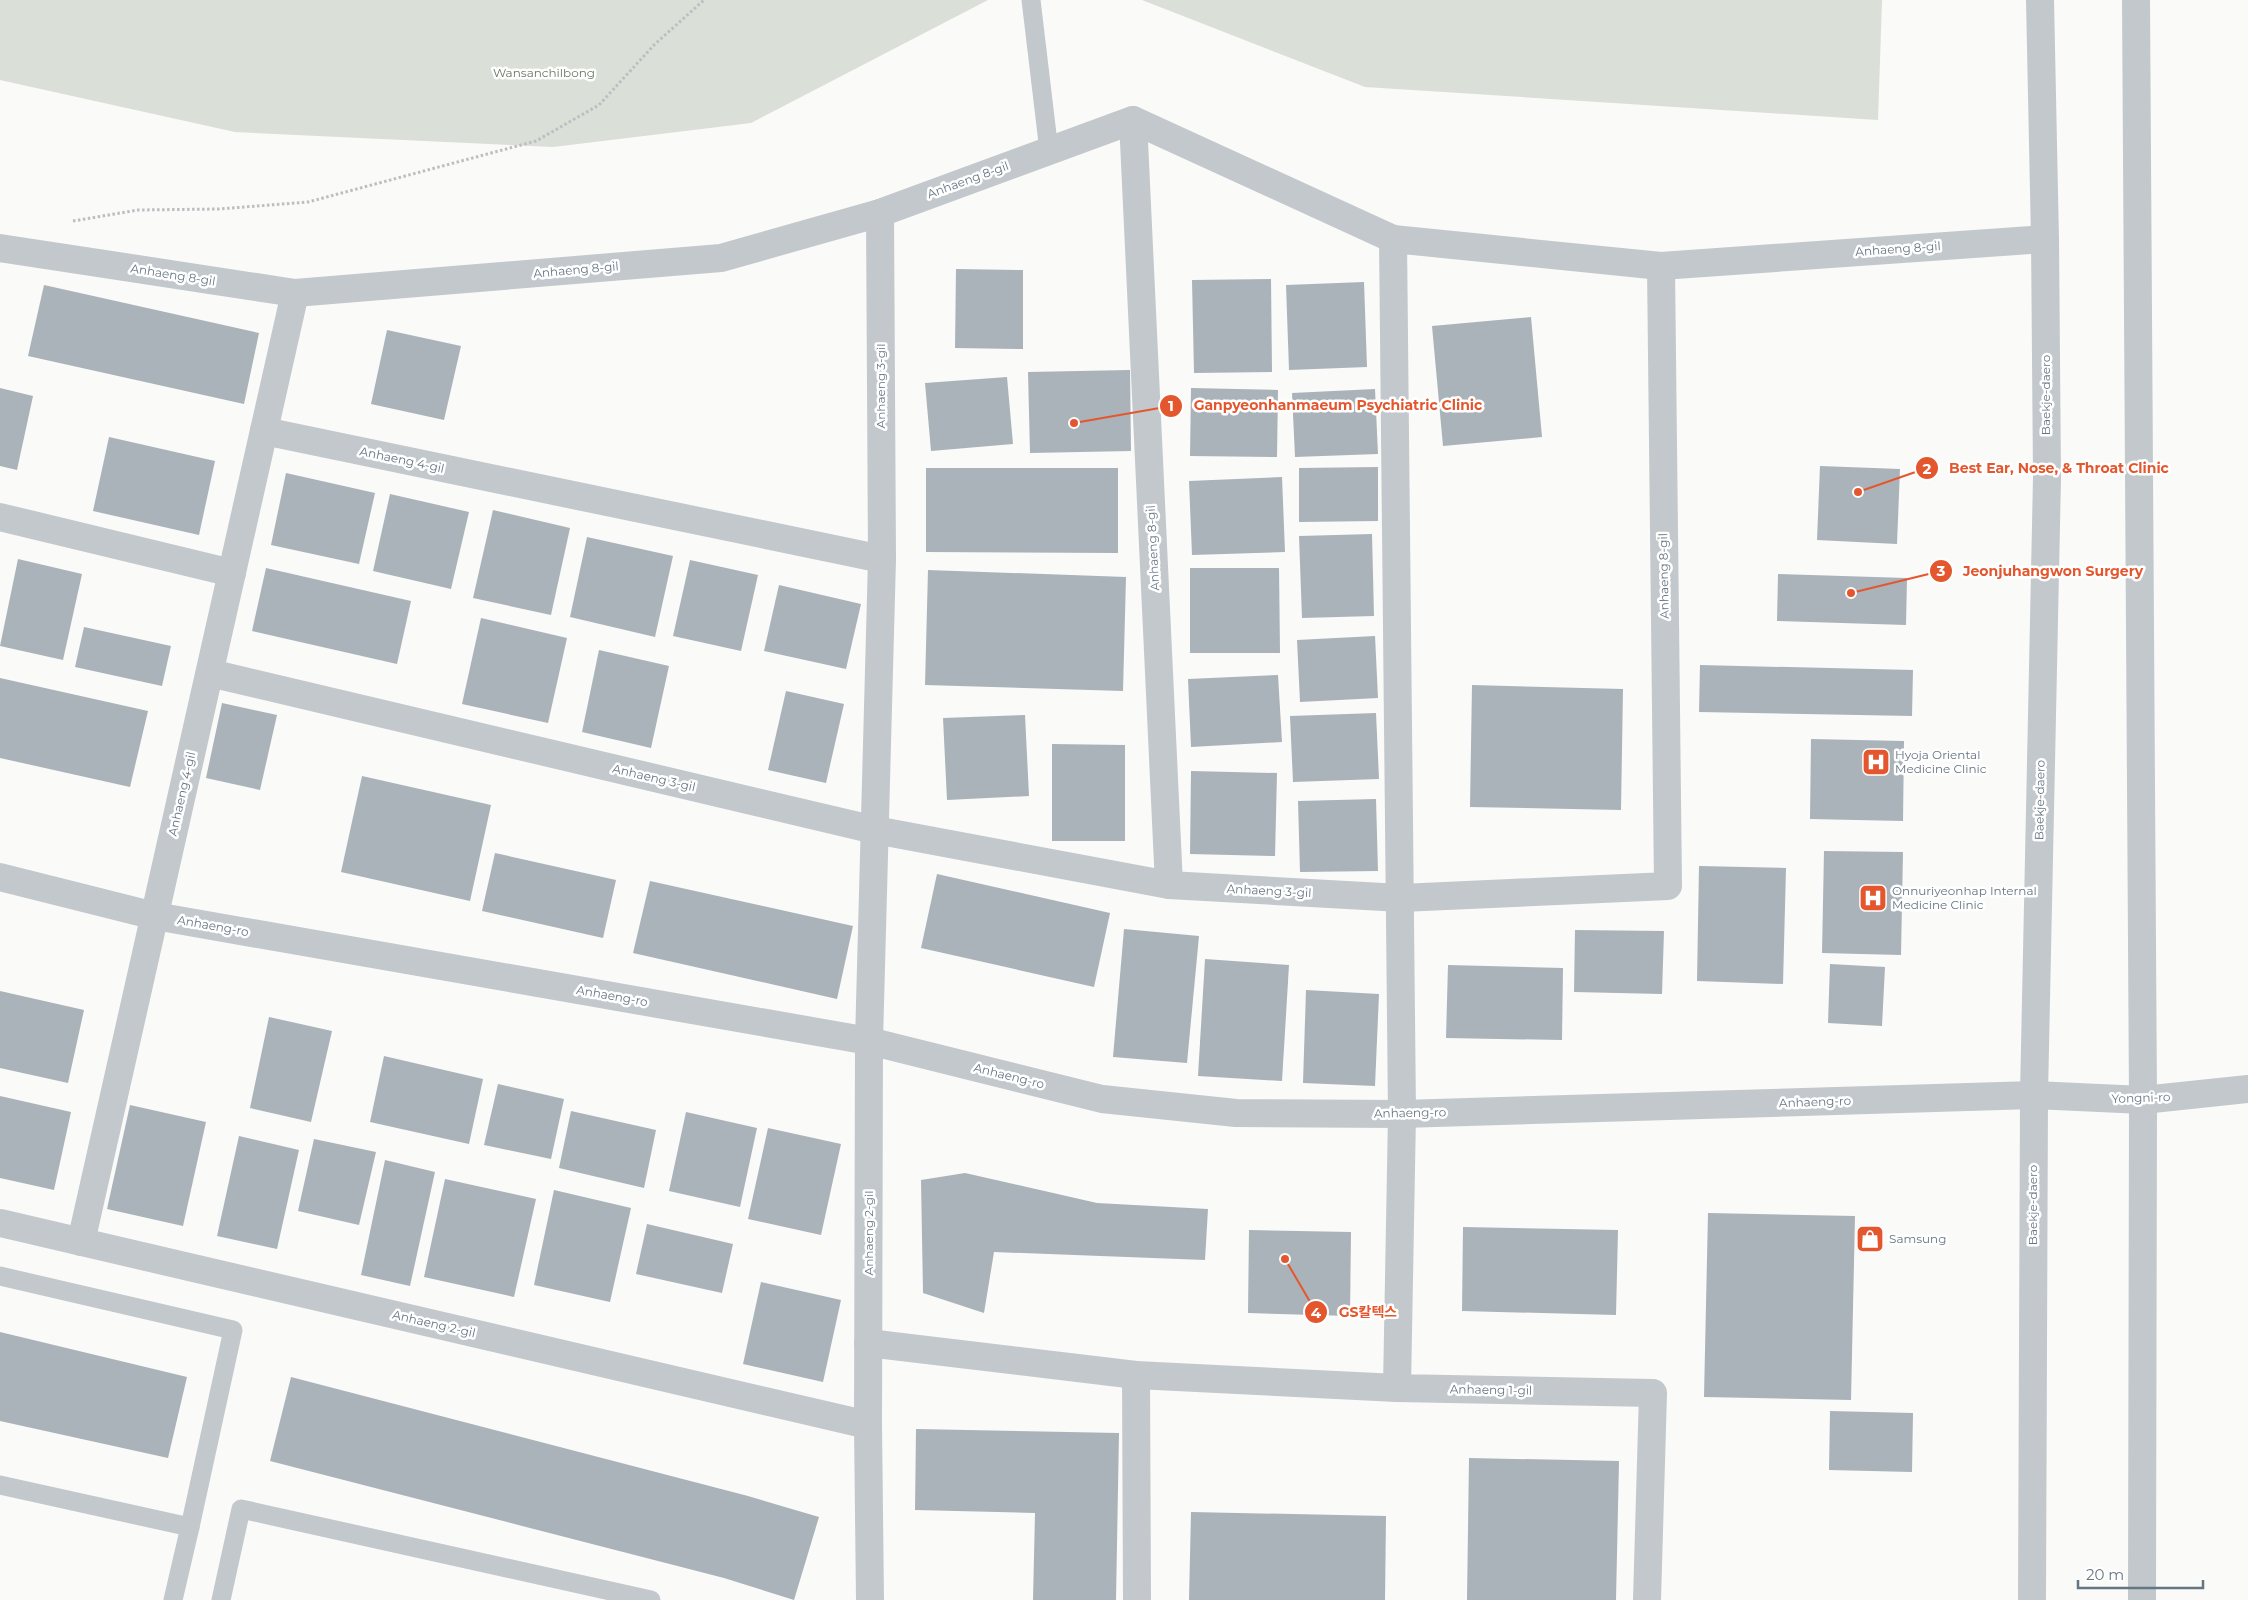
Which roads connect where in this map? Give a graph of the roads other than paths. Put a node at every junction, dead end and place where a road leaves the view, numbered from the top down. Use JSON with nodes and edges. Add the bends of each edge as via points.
{"nodes":[{"id":1,"x":1031,"y":0,"type":"edge"},
{"id":2,"x":2040,"y":0,"type":"edge"},
{"id":3,"x":2136,"y":0,"type":"edge"},
{"id":4,"x":1133,"y":120,"type":"junction"},
{"id":5,"x":1049,"y":151,"type":"junction"},
{"id":6,"x":880,"y":213,"type":"junction"},
{"id":7,"x":1393,"y":239,"type":"junction"},
{"id":8,"x":2045,"y":239,"type":"junction"},
{"id":9,"x":0,"y":248,"type":"edge"},
{"id":10,"x":1661,"y":266,"type":"junction"},
{"id":11,"x":295,"y":294,"type":"junction"},
{"id":12,"x":264,"y":431,"type":"junction"},
{"id":13,"x":0,"y":517,"type":"edge"},
{"id":14,"x":882,"y":559,"type":"junction"},
{"id":15,"x":232,"y":573,"type":"junction"},
{"id":16,"x":210,"y":673,"type":"junction"},
{"id":17,"x":875,"y":830,"type":"junction"},
{"id":18,"x":0,"y":877,"type":"edge"},
{"id":19,"x":1169,"y":885,"type":"junction"},
{"id":20,"x":1668,"y":886,"type":"joint"},
{"id":21,"x":1401,"y":898,"type":"junction"},
{"id":22,"x":155,"y":916,"type":"junction"},
{"id":23,"x":869,"y":1041,"type":"junction"},
{"id":24,"x":2248,"y":1089,"type":"edge"},
{"id":25,"x":2034,"y":1096,"type":"junction"},
{"id":26,"x":2143,"y":1100,"type":"junction"},
{"id":27,"x":1402,"y":1114,"type":"junction"},
{"id":28,"x":0,"y":1224,"type":"edge"},
{"id":29,"x":81,"y":1242,"type":"junction"},
{"id":30,"x":0,"y":1276,"type":"edge"},
{"id":31,"x":868,"y":1343,"type":"junction"},
{"id":32,"x":1136,"y":1375,"type":"junction"},
{"id":33,"x":1396,"y":1388,"type":"junction"},
{"id":34,"x":868,"y":1425,"type":"junction"},
{"id":35,"x":0,"y":1485,"type":"edge"},
{"id":36,"x":190,"y":1527,"type":"junction"},
{"id":37,"x":173,"y":1600,"type":"edge"},
{"id":38,"x":221,"y":1600,"type":"edge"},
{"id":39,"x":651,"y":1600,"type":"edge"},
{"id":40,"x":870,"y":1600,"type":"edge"},
{"id":41,"x":1137,"y":1600,"type":"edge"},
{"id":42,"x":1647,"y":1600,"type":"edge"},
{"id":43,"x":2032,"y":1600,"type":"edge"},
{"id":44,"x":2142,"y":1600,"type":"edge"}],
"edges":[{"from":1,"to":5,"type":"lane"},
{"from":2,"to":8,"type":"street","name":"Baekje-daero"},
{"from":3,"to":26,"type":"street"},
{"from":4,"to":5,"type":"street","name":"Anhaeng 8-gil"},
{"from":4,"to":7,"type":"street","name":"Anhaeng 8-gil"},
{"from":4,"to":19,"type":"street","name":"Anhaeng 8-gil"},
{"from":5,"to":6,"type":"street","name":"Anhaeng 8-gil"},
{"from":6,"to":11,"type":"street","name":"Anhaeng 8-gil","via":[[721,258]]},
{"from":6,"to":14,"type":"street","name":"Anhaeng 3-gil"},
{"from":7,"to":10,"type":"street","name":"Anhaeng 8-gil"},
{"from":7,"to":21,"type":"street"},
{"from":8,"to":10,"type":"street","name":"Anhaeng 8-gil"},
{"from":8,"to":25,"type":"street","name":"Baekje-daero","via":[[2047,488]]},
{"from":9,"to":11,"type":"street","name":"Anhaeng 8-gil"},
{"from":10,"to":20,"type":"street","name":"Anhaeng 8-gil"},
{"from":11,"to":12,"type":"street","name":"Anhaeng 4-gil"},
{"from":12,"to":14,"type":"street","name":"Anhaeng 4-gil"},
{"from":12,"to":15,"type":"street","name":"Anhaeng 4-gil"},
{"from":13,"to":15,"type":"street"},
{"from":14,"to":17,"type":"street","name":"Anhaeng 3-gil"},
{"from":15,"to":16,"type":"street","name":"Anhaeng 4-gil"},
{"from":16,"to":17,"type":"street","name":"Anhaeng 3-gil"},
{"from":16,"to":22,"type":"street","name":"Anhaeng 4-gil"},
{"from":17,"to":19,"type":"street","name":"Anhaeng 3-gil"},
{"from":17,"to":23,"type":"street","name":"Anhaeng 3-gil"},
{"from":18,"to":22,"type":"street","name":"Anhaeng-ro"},
{"from":19,"to":21,"type":"street","name":"Anhaeng 3-gil"},
{"from":20,"to":21,"type":"street","name":"Anhaeng 3-gil"},
{"from":21,"to":27,"type":"street"},
{"from":22,"to":23,"type":"street","name":"Anhaeng-ro"},
{"from":22,"to":29,"type":"street","name":"Anhaeng 4-gil"},
{"from":23,"to":27,"type":"street","name":"Anhaeng-ro","via":[[1102,1099],[1236,1113]]},
{"from":23,"to":31,"type":"street","name":"Anhaeng 2-gil"},
{"from":24,"to":26,"type":"street","name":"Yongni-ro"},
{"from":25,"to":26,"type":"street","name":"Yongni-ro"},
{"from":25,"to":27,"type":"street","name":"Anhaeng-ro"},
{"from":25,"to":43,"type":"street","name":"Baekje-daero"},
{"from":26,"to":44,"type":"street"},
{"from":27,"to":33,"type":"street"},
{"from":28,"to":29,"type":"street","name":"Anhaeng 2-gil"},
{"from":29,"to":34,"type":"street","name":"Anhaeng 2-gil"},
{"from":30,"to":36,"type":"lane","via":[[233,1330]]},
{"from":31,"to":32,"type":"street"},
{"from":31,"to":34,"type":"street","name":"Anhaeng 2-gil"},
{"from":32,"to":33,"type":"street"},
{"from":32,"to":41,"type":"street"},
{"from":33,"to":42,"type":"street","name":"Anhaeng 1-gil","via":[[1653,1393]]},
{"from":34,"to":40,"type":"street","name":"Anhaeng 2-gil"},
{"from":35,"to":36,"type":"lane"},
{"from":36,"to":37,"type":"lane"},
{"from":38,"to":39,"type":"lane","via":[[241,1509]]}]}
